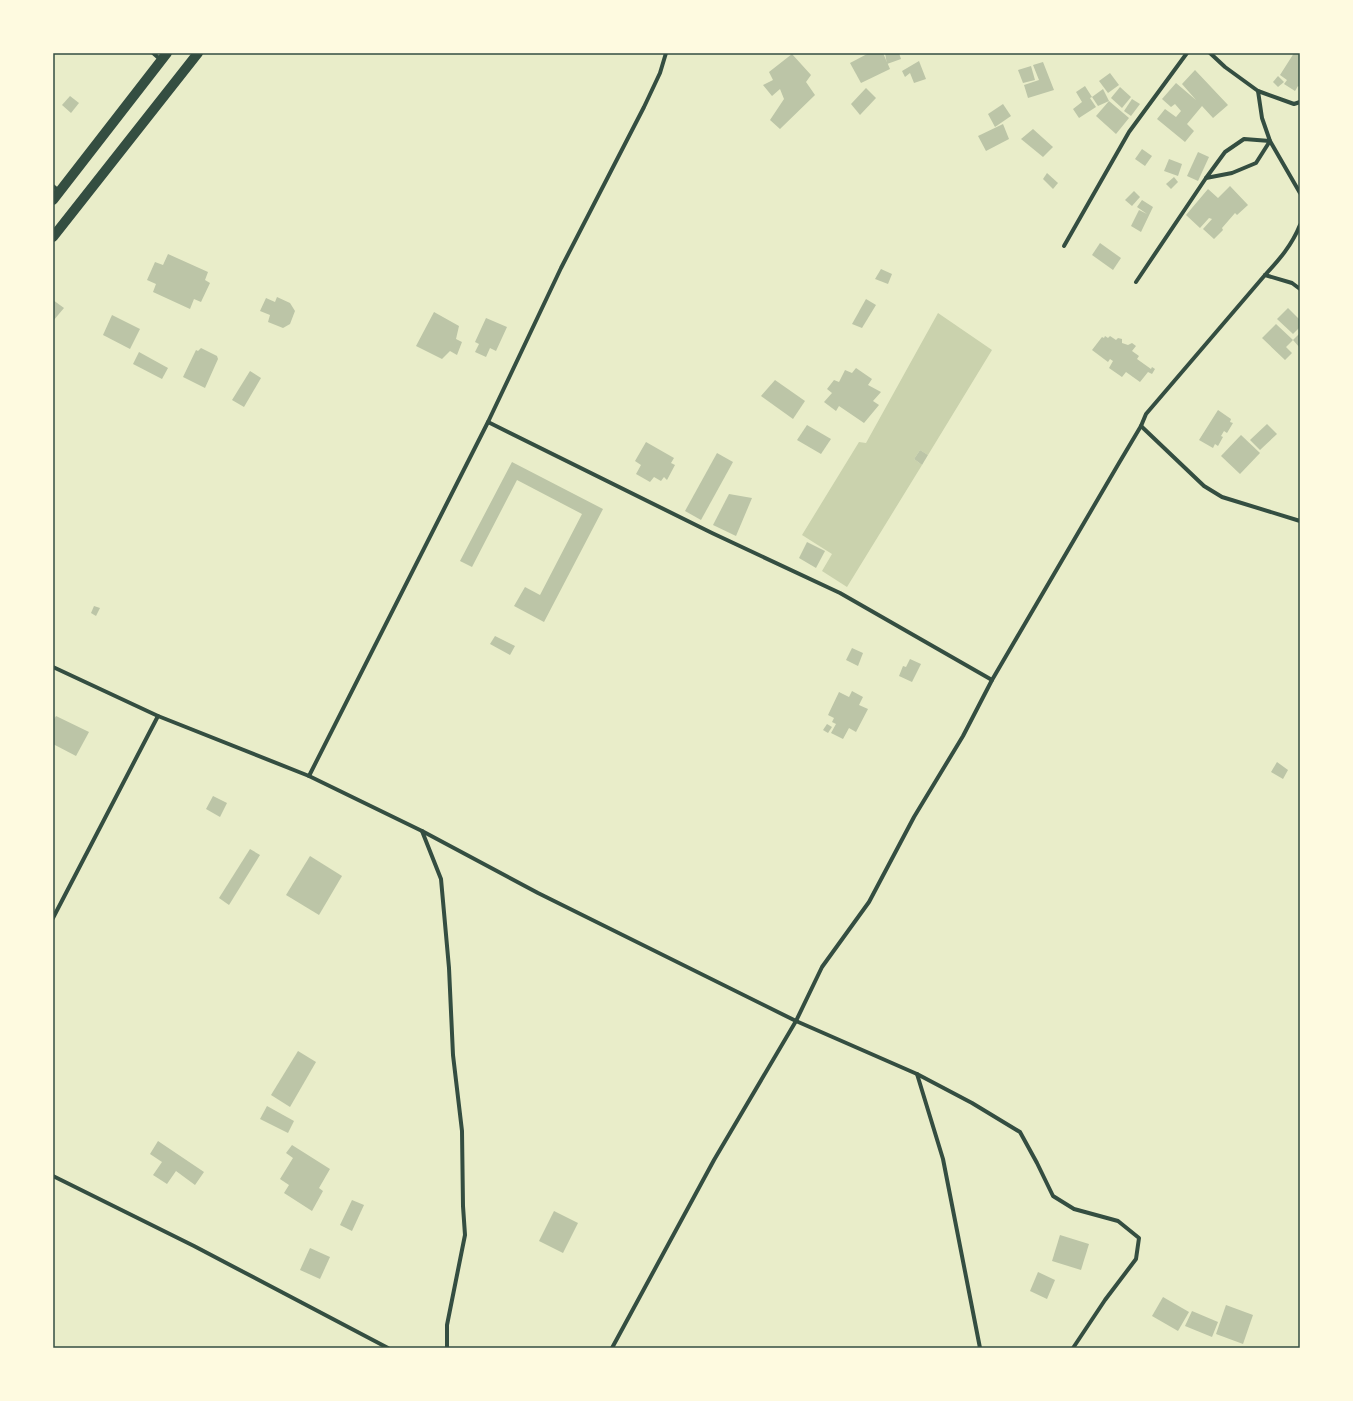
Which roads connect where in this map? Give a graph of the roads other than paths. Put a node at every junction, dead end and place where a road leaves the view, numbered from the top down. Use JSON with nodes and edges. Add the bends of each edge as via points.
{"nodes":[{"id":1,"x":153,"y":53,"type":"edge"},
{"id":2,"x":198,"y":53,"type":"edge"},
{"id":3,"x":666,"y":53,"type":"edge"},
{"id":4,"x":1187,"y":53,"type":"edge"},
{"id":5,"x":1210,"y":53,"type":"edge"},
{"id":6,"x":164,"y":56,"type":"edge"},
{"id":7,"x":1258,"y":91,"type":"junction"},
{"id":8,"x":1300,"y":102,"type":"edge"},
{"id":9,"x":1294,"y":104,"type":"junction"},
{"id":10,"x":1300,"y":107,"type":"edge"},
{"id":11,"x":1270,"y":141,"type":"junction"},
{"id":12,"x":1206,"y":178,"type":"junction"},
{"id":13,"x":55,"y":192,"type":"edge"},
{"id":14,"x":1300,"y":193,"type":"edge"},
{"id":15,"x":1300,"y":225,"type":"edge"},
{"id":16,"x":53,"y":237,"type":"edge"},
{"id":17,"x":1064,"y":246,"type":"dead end"},
{"id":18,"x":1265,"y":275,"type":"junction"},
{"id":19,"x":1136,"y":282,"type":"dead end"},
{"id":20,"x":1300,"y":290,"type":"edge"},
{"id":21,"x":488,"y":422,"type":"junction"},
{"id":22,"x":1142,"y":426,"type":"junction"},
{"id":23,"x":1300,"y":521,"type":"edge"},
{"id":24,"x":53,"y":667,"type":"edge"},
{"id":25,"x":992,"y":680,"type":"junction"},
{"id":26,"x":158,"y":716,"type":"junction"},
{"id":27,"x":309,"y":776,"type":"junction"},
{"id":28,"x":422,"y":831,"type":"junction"},
{"id":29,"x":53,"y":918,"type":"edge"},
{"id":30,"x":796,"y":1021,"type":"junction"},
{"id":31,"x":916,"y":1074,"type":"junction"},
{"id":32,"x":53,"y":1176,"type":"edge"},
{"id":33,"x":388,"y":1348,"type":"edge"},
{"id":34,"x":447,"y":1348,"type":"edge"},
{"id":35,"x":612,"y":1348,"type":"edge"},
{"id":36,"x":980,"y":1348,"type":"edge"},
{"id":37,"x":1073,"y":1348,"type":"edge"}],
"edges":[{"from":1,"to":6,"type":"street"},
{"from":2,"to":16,"type":"main road"},
{"from":3,"to":21,"type":"street","via":[[647,100],[561,268]]},
{"from":4,"to":17,"type":"street","via":[[1129,132]]},
{"from":5,"to":7,"type":"street"},
{"from":6,"to":13,"type":"main road"},
{"from":7,"to":9,"type":"street"},
{"from":7,"to":11,"type":"street","via":[[1262,118]]},
{"from":8,"to":9,"type":"street"},
{"from":9,"to":10,"type":"street"},
{"from":11,"to":12,"type":"street","via":[[1256,163],[1232,173]]},
{"from":11,"to":12,"type":"street","via":[[1244,139],[1226,152]]},
{"from":11,"to":14,"type":"street"},
{"from":12,"to":19,"type":"street"},
{"from":15,"to":18,"type":"street","via":[[1296,236],[1280,259]]},
{"from":18,"to":20,"type":"street","via":[[1292,283]]},
{"from":18,"to":22,"type":"street","via":[[1146,414]]},
{"from":21,"to":25,"type":"street","via":[[840,593]]},
{"from":21,"to":27,"type":"street"},
{"from":22,"to":23,"type":"street","via":[[1204,486],[1222,497]]},
{"from":22,"to":25,"type":"street"},
{"from":24,"to":26,"type":"street"},
{"from":25,"to":30,"type":"street","via":[[869,902],[822,967]]},
{"from":26,"to":27,"type":"street"},
{"from":26,"to":29,"type":"street"},
{"from":27,"to":28,"type":"street"},
{"from":28,"to":30,"type":"street","via":[[538,893]]},
{"from":28,"to":34,"type":"street","via":[[441,879],[453,1055],[462,1131],[465,1234],[447,1325]]},
{"from":30,"to":31,"type":"street"},
{"from":30,"to":35,"type":"street","via":[[714,1160]]},
{"from":31,"to":36,"type":"street","via":[[943,1159]]},
{"from":31,"to":37,"type":"street","via":[[1020,1132],[1053,1196],[1074,1209],[1118,1220],[1139,1238],[1136,1259]]},
{"from":32,"to":33,"type":"street"}]}
